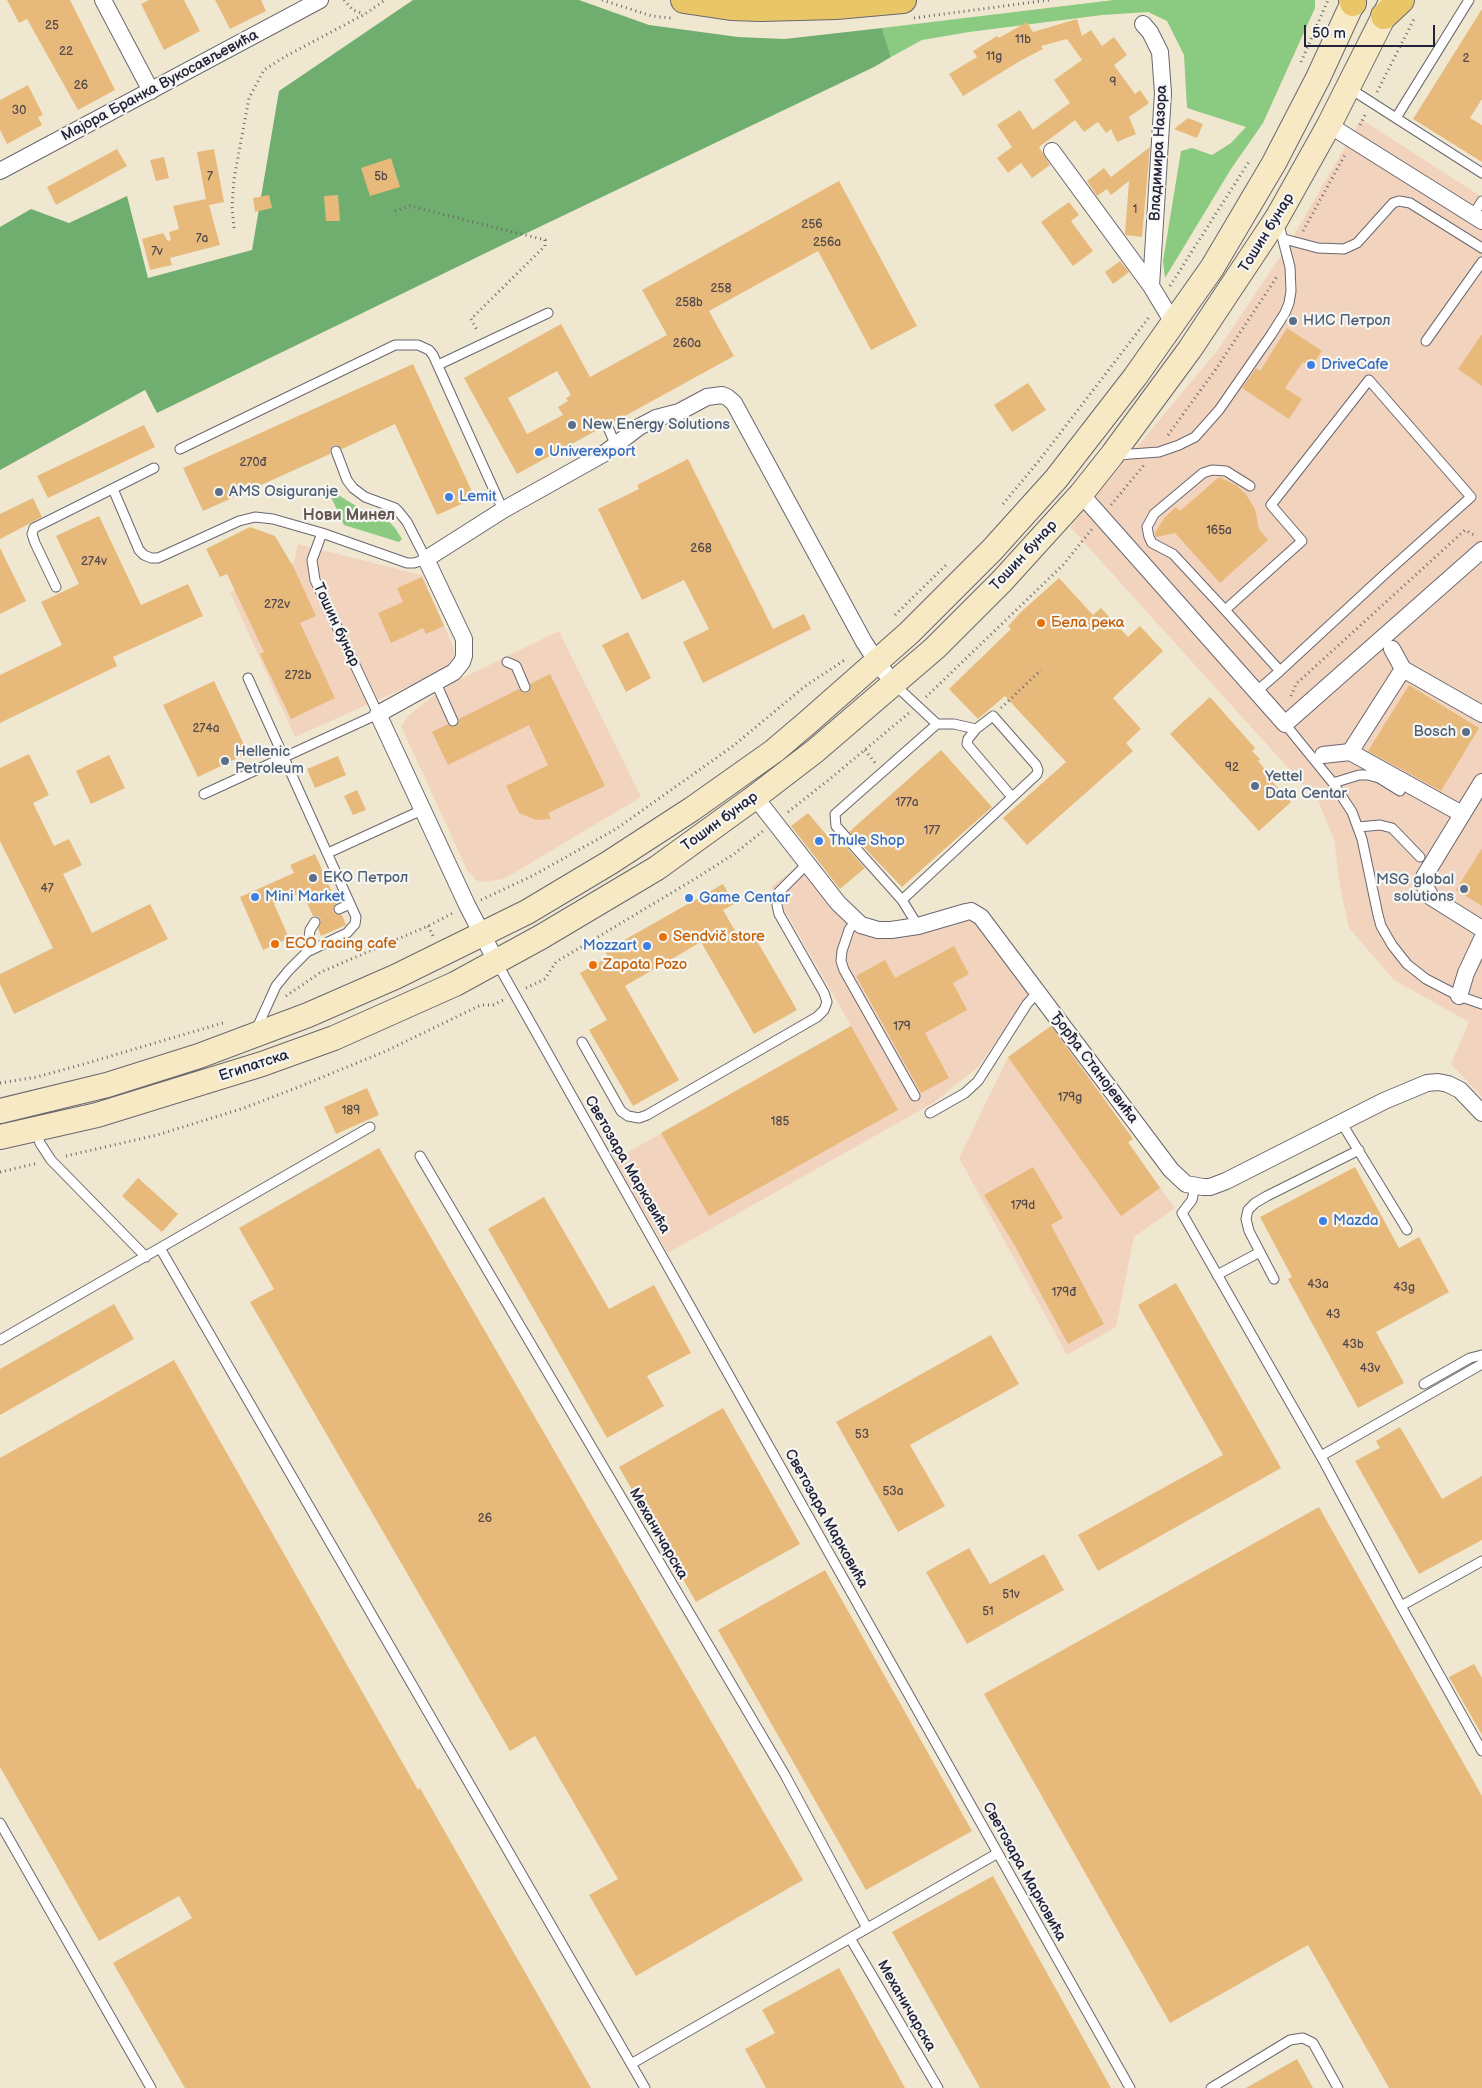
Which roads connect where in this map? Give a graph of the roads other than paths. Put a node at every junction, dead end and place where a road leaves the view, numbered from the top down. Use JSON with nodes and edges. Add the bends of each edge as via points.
{"nodes":[{"id":1,"x":102,"y":0,"type":"edge"},
{"id":2,"x":320,"y":0,"type":"edge"},
{"id":3,"x":684,"y":0,"type":"edge"},
{"id":4,"x":902,"y":0,"type":"edge"},
{"id":5,"x":1469,"y":0,"type":"edge"},
{"id":6,"x":1346,"y":1,"type":"edge"},
{"id":7,"x":1398,"y":8,"type":"edge"},
{"id":8,"x":1143,"y":24,"type":"dead end"},
{"id":9,"x":1349,"y":88,"type":"junction"},
{"id":10,"x":151,"y":91,"type":"junction"},
{"id":11,"x":1396,"y":118,"type":"junction"},
{"id":12,"x":1329,"y":125,"type":"junction"},
{"id":13,"x":1052,"y":151,"type":"dead end"},
{"id":14,"x":0,"y":171,"type":"edge"},
{"id":15,"x":1482,"y":173,"type":"edge"},
{"id":16,"x":1482,"y":201,"type":"edge"},
{"id":17,"x":1477,"y":218,"type":"edge"},
{"id":18,"x":1280,"y":229,"type":"junction"},
{"id":19,"x":1482,"y":248,"type":"edge"},
{"id":20,"x":1482,"y":262,"type":"edge"},
{"id":21,"x":1151,"y":286,"type":"junction"},
{"id":22,"x":548,"y":314,"type":"dead end"},
{"id":23,"x":1174,"y":324,"type":"junction"},
{"id":24,"x":1426,"y":341,"type":"dead end"},
{"id":25,"x":438,"y":365,"type":"junction"},
{"id":26,"x":607,"y":425,"type":"dead end"},
{"id":27,"x":616,"y":446,"type":"junction"},
{"id":28,"x":180,"y":449,"type":"dead end"},
{"id":29,"x":336,"y":451,"type":"dead end"},
{"id":30,"x":1112,"y":455,"type":"junction"},
{"id":31,"x":154,"y":468,"type":"dead end"},
{"id":32,"x":1250,"y":486,"type":"dead end"},
{"id":33,"x":114,"y":489,"type":"junction"},
{"id":34,"x":1081,"y":494,"type":"junction"},
{"id":35,"x":504,"y":510,"type":"junction"},
{"id":36,"x":322,"y":533,"type":"junction"},
{"id":37,"x":1482,"y":550,"type":"edge"},
{"id":38,"x":426,"y":559,"type":"junction"},
{"id":39,"x":56,"y":587,"type":"dead end"},
{"id":40,"x":1225,"y":610,"type":"junction"},
{"id":41,"x":1392,"y":649,"type":"dead end"},
{"id":42,"x":507,"y":662,"type":"dead end"},
{"id":43,"x":876,"y":662,"type":"junction"},
{"id":44,"x":1403,"y":669,"type":"junction"},
{"id":45,"x":1280,"y":671,"type":"junction"},
{"id":46,"x":248,"y":678,"type":"dead end"},
{"id":47,"x":436,"y":683,"type":"junction"},
{"id":48,"x":894,"y":683,"type":"junction"},
{"id":49,"x":525,"y":687,"type":"dead end"},
{"id":50,"x":1257,"y":691,"type":"junction"},
{"id":51,"x":378,"y":714,"type":"junction"},
{"id":52,"x":1482,"y":714,"type":"edge"},
{"id":53,"x":453,"y":721,"type":"dead end"},
{"id":54,"x":937,"y":724,"type":"junction"},
{"id":55,"x":1285,"y":724,"type":"junction"},
{"id":56,"x":976,"y":729,"type":"junction"},
{"id":57,"x":1350,"y":752,"type":"junction"},
{"id":58,"x":1323,"y":755,"type":"dead end"},
{"id":59,"x":284,"y":756,"type":"junction"},
{"id":60,"x":1333,"y":783,"type":"junction"},
{"id":61,"x":1481,"y":786,"type":"edge"},
{"id":62,"x":1400,"y":791,"type":"dead end"},
{"id":63,"x":204,"y":794,"type":"dead end"},
{"id":64,"x":755,"y":797,"type":"junction"},
{"id":65,"x":1012,"y":798,"type":"junction"},
{"id":66,"x":422,"y":810,"type":"junction"},
{"id":67,"x":1462,"y":814,"type":"junction"},
{"id":68,"x":1358,"y":826,"type":"junction"},
{"id":69,"x":328,"y":853,"type":"junction"},
{"id":70,"x":1420,"y":857,"type":"dead end"},
{"id":71,"x":807,"y":864,"type":"junction"},
{"id":72,"x":902,"y":900,"type":"junction"},
{"id":73,"x":350,"y":904,"type":"junction"},
{"id":74,"x":339,"y":909,"type":"dead end"},
{"id":75,"x":855,"y":921,"type":"junction"},
{"id":76,"x":315,"y":922,"type":"dead end"},
{"id":77,"x":918,"y":926,"type":"junction"},
{"id":78,"x":1482,"y":929,"type":"edge"},
{"id":79,"x":482,"y":935,"type":"junction"},
{"id":80,"x":1482,"y":939,"type":"edge"},
{"id":81,"x":307,"y":952,"type":"junction"},
{"id":82,"x":497,"y":963,"type":"junction"},
{"id":83,"x":1037,"y":993,"type":"junction"},
{"id":84,"x":1459,"y":996,"type":"junction"},
{"id":85,"x":1482,"y":1004,"type":"edge"},
{"id":86,"x":253,"y":1037,"type":"junction"},
{"id":87,"x":582,"y":1042,"type":"dead end"},
{"id":88,"x":915,"y":1096,"type":"dead end"},
{"id":89,"x":0,"y":1111,"type":"edge"},
{"id":90,"x":930,"y":1113,"type":"dead end"},
{"id":91,"x":1482,"y":1113,"type":"edge"},
{"id":92,"x":1340,"y":1122,"type":"junction"},
{"id":93,"x":370,"y":1127,"type":"dead end"},
{"id":94,"x":36,"y":1129,"type":"junction"},
{"id":95,"x":0,"y":1137,"type":"edge"},
{"id":96,"x":1358,"y":1150,"type":"junction"},
{"id":97,"x":420,"y":1156,"type":"dead end"},
{"id":98,"x":1195,"y":1187,"type":"junction"},
{"id":99,"x":1408,"y":1230,"type":"dead end"},
{"id":100,"x":160,"y":1248,"type":"junction"},
{"id":101,"x":1260,"y":1252,"type":"junction"},
{"id":102,"x":146,"y":1256,"type":"junction"},
{"id":103,"x":1217,"y":1275,"type":"junction"},
{"id":104,"x":1274,"y":1279,"type":"dead end"},
{"id":105,"x":0,"y":1340,"type":"edge"},
{"id":106,"x":1482,"y":1355,"type":"edge"},
{"id":107,"x":1481,"y":1364,"type":"edge"},
{"id":108,"x":1424,"y":1384,"type":"dead end"},
{"id":109,"x":1321,"y":1456,"type":"junction"},
{"id":110,"x":1482,"y":1561,"type":"edge"},
{"id":111,"x":1401,"y":1606,"type":"junction"},
{"id":112,"x":1482,"y":1751,"type":"edge"},
{"id":113,"x":0,"y":1823,"type":"edge"},
{"id":114,"x":998,"y":1854,"type":"junction"},
{"id":115,"x":867,"y":1928,"type":"junction"},
{"id":116,"x":850,"y":1938,"type":"junction"},
{"id":117,"x":631,"y":2064,"type":"junction"},
{"id":118,"x":151,"y":2088,"type":"edge"},
{"id":119,"x":645,"y":2088,"type":"edge"},
{"id":120,"x":938,"y":2088,"type":"edge"},
{"id":121,"x":1130,"y":2088,"type":"edge"},
{"id":122,"x":1211,"y":2088,"type":"edge"},
{"id":123,"x":1338,"y":2088,"type":"edge"}],
"edges":[{"from":1,"to":10,"type":"street"},
{"from":2,"to":10,"type":"street","name":"Мајора Бранка Вукосављевића"},
{"from":3,"to":4,"type":"main road","via":[[761,8]]},
{"from":5,"to":11,"type":"lane"},
{"from":6,"to":23,"type":"main road","name":"Тошин бунар","via":[[1318,78],[1274,163],[1212,268]]},
{"from":7,"to":9,"type":"main road","name":"Тошин бунар"},
{"from":8,"to":21,"type":"street","name":"Владимира Назора","via":[[1160,52],[1163,93]]},
{"from":9,"to":11,"type":"lane"},
{"from":9,"to":12,"type":"main road","name":"Тошин бунар"},
{"from":10,"to":14,"type":"street","name":"Мајора Бранка Вукосављевића"},
{"from":11,"to":15,"type":"lane"},
{"from":12,"to":17,"type":"street"},
{"from":12,"to":18,"type":"main road","name":"Тошин бунар"},
{"from":13,"to":21,"type":"street"},
{"from":16,"to":17,"type":"lane"},
{"from":18,"to":19,"type":"lane","via":[[1297,243],[1344,249],[1357,243],[1393,203],[1399,201],[1410,203]]},
{"from":18,"to":30,"type":"main road","name":"Тошин бунар"},
{"from":18,"to":30,"type":"lane","via":[[1291,275],[1290,303],[1272,335],[1219,410],[1195,437],[1179,445],[1155,452]]},
{"from":20,"to":24,"type":"lane"},
{"from":21,"to":23,"type":"street"},
{"from":22,"to":25,"type":"lane"},
{"from":23,"to":43,"type":"main road","name":"Тошин бунар","via":[[1056,479],[992,550]]},
{"from":25,"to":28,"type":"lane","via":[[424,347],[412,343],[395,345]]},
{"from":25,"to":35,"type":"lane"},
{"from":26,"to":27,"type":"lane"},
{"from":27,"to":35,"type":"street"},
{"from":27,"to":43,"type":"street","via":[[639,427],[678,412],[707,396],[722,395],[730,399]]},
{"from":29,"to":38,"type":"lane","via":[[353,488],[365,497],[395,508],[407,522]]},
{"from":30,"to":34,"type":"main road","name":"Тошин бунар"},
{"from":31,"to":33,"type":"lane"},
{"from":32,"to":40,"type":"lane","via":[[1226,471],[1203,473],[1154,514],[1147,527],[1152,543],[1173,554]]},
{"from":33,"to":36,"type":"lane","via":[[139,550],[151,558],[158,558],[239,521],[255,517]]},
{"from":33,"to":39,"type":"lane","via":[[34,528],[34,543]]},
{"from":34,"to":48,"type":"main road","name":"Тошин бунар","via":[[1002,581],[935,648]]},
{"from":34,"to":50,"type":"street"},
{"from":35,"to":38,"type":"street"},
{"from":36,"to":38,"type":"lane","via":[[406,563]]},
{"from":36,"to":51,"type":"lane","name":"Тошин бунар","via":[[312,560],[315,580]]},
{"from":37,"to":55,"type":"street"},
{"from":38,"to":47,"type":"street","via":[[466,645],[458,668]]},
{"from":40,"to":45,"type":"lane"},
{"from":40,"to":45,"type":"lane","via":[[1302,541],[1271,505],[1369,380],[1471,497]]},
{"from":41,"to":44,"type":"street"},
{"from":42,"to":49,"type":"lane","via":[[516,666]]},
{"from":43,"to":48,"type":"street"},
{"from":43,"to":79,"type":"main road","name":"Тошин бунар","via":[[774,751],[692,809],[527,912]]},
{"from":44,"to":52,"type":"street"},
{"from":44,"to":57,"type":"street"},
{"from":45,"to":50,"type":"lane"},
{"from":46,"to":59,"type":"lane"},
{"from":47,"to":51,"type":"street"},
{"from":47,"to":53,"type":"lane"},
{"from":48,"to":54,"type":"lane"},
{"from":48,"to":64,"type":"main road","name":"Тошин бунар"},
{"from":50,"to":55,"type":"street"},
{"from":51,"to":59,"type":"lane"},
{"from":51,"to":66,"type":"street","name":"Тошин бунар"},
{"from":54,"to":56,"type":"lane"},
{"from":54,"to":72,"type":"lane","via":[[838,810],[834,818],[836,826]]},
{"from":55,"to":60,"type":"lane"},
{"from":56,"to":65,"type":"lane","via":[[967,744]]},
{"from":56,"to":65,"type":"lane","via":[[993,716],[1033,760],[1038,770],[1034,778]]},
{"from":57,"to":58,"type":"street"},
{"from":57,"to":67,"type":"street"},
{"from":59,"to":63,"type":"lane"},
{"from":59,"to":69,"type":"lane"},
{"from":60,"to":62,"type":"lane","via":[[1368,774]]},
{"from":60,"to":68,"type":"lane"},
{"from":61,"to":67,"type":"street"},
{"from":64,"to":71,"type":"street","name":"Ђорђа Станојевића"},
{"from":64,"to":82,"type":"main road","name":"Тошин бунар","via":[[650,873]]},
{"from":65,"to":72,"type":"lane"},
{"from":66,"to":69,"type":"lane"},
{"from":66,"to":79,"type":"street","name":"Тошин бунар"},
{"from":67,"to":78,"type":"street","via":[[1424,877],[1424,886],[1431,897]]},
{"from":68,"to":70,"type":"lane","via":[[1392,828]]},
{"from":68,"to":84,"type":"lane","via":[[1381,926],[1415,971]]},
{"from":69,"to":73,"type":"lane"},
{"from":71,"to":75,"type":"street","name":"Ђорђа Станојевића"},
{"from":71,"to":87,"type":"lane","via":[[778,893],[776,906],[824,993],[827,1002],[817,1017],[639,1118],[621,1111]]},
{"from":72,"to":77,"type":"lane"},
{"from":73,"to":74,"type":"lane"},
{"from":73,"to":81,"type":"lane","via":[[356,917],[352,929]]},
{"from":75,"to":77,"type":"street","name":"Ђорђа Станојевића","via":[[878,930]]},
{"from":75,"to":88,"type":"lane","via":[[842,951],[844,970]]},
{"from":76,"to":81,"type":"lane","via":[[310,930]]},
{"from":77,"to":83,"type":"street","name":"Ђорђа Станојевића","via":[[962,912],[976,913]]},
{"from":79,"to":82,"type":"street"},
{"from":79,"to":86,"type":"main road","name":"Египатска","via":[[365,991]]},
{"from":80,"to":84,"type":"street"},
{"from":81,"to":86,"type":"lane","via":[[281,978]]},
{"from":82,"to":94,"type":"main road","name":"Египатска","via":[[414,1003],[298,1052],[157,1097]]},
{"from":82,"to":114,"type":"lane","name":"Светозара Марковића"},
{"from":83,"to":90,"type":"lane","via":[[978,1081],[965,1093]]},
{"from":83,"to":98,"type":"street","name":"Ђорђа Станојевића","via":[[1171,1170]]},
{"from":84,"to":85,"type":"lane"},
{"from":86,"to":89,"type":"main road","name":"Египатска","via":[[107,1085]]},
{"from":91,"to":92,"type":"street","via":[[1460,1090],[1438,1082],[1417,1086]]},
{"from":92,"to":96,"type":"lane"},
{"from":92,"to":98,"type":"street","via":[[1226,1181],[1210,1187]]},
{"from":93,"to":100,"type":"lane"},
{"from":94,"to":95,"type":"main road","name":"Египатска"},
{"from":94,"to":102,"type":"lane","via":[[51,1160]]},
{"from":96,"to":99,"type":"lane"},
{"from":96,"to":101,"type":"lane","via":[[1267,1196],[1248,1210],[1248,1231]]},
{"from":97,"to":115,"type":"lane","name":"Механичарска","via":[[785,1775]]},
{"from":98,"to":103,"type":"lane","via":[[1192,1200],[1182,1213]]},
{"from":100,"to":102,"type":"lane"},
{"from":100,"to":117,"type":"lane"},
{"from":101,"to":103,"type":"lane"},
{"from":101,"to":104,"type":"lane"},
{"from":102,"to":105,"type":"lane"},
{"from":103,"to":109,"type":"lane"},
{"from":106,"to":108,"type":"lane","via":[[1470,1358]]},
{"from":107,"to":109,"type":"lane"},
{"from":109,"to":111,"type":"lane"},
{"from":110,"to":111,"type":"lane"},
{"from":111,"to":112,"type":"lane"},
{"from":113,"to":118,"type":"lane"},
{"from":114,"to":115,"type":"lane"},
{"from":114,"to":121,"type":"lane","name":"Светозара Марковића"},
{"from":115,"to":116,"type":"lane"},
{"from":116,"to":117,"type":"lane"},
{"from":116,"to":120,"type":"lane","name":"Механичарска"},
{"from":117,"to":119,"type":"lane"},
{"from":122,"to":123,"type":"lane","via":[[1290,2040],[1303,2038],[1313,2043]]}]}
